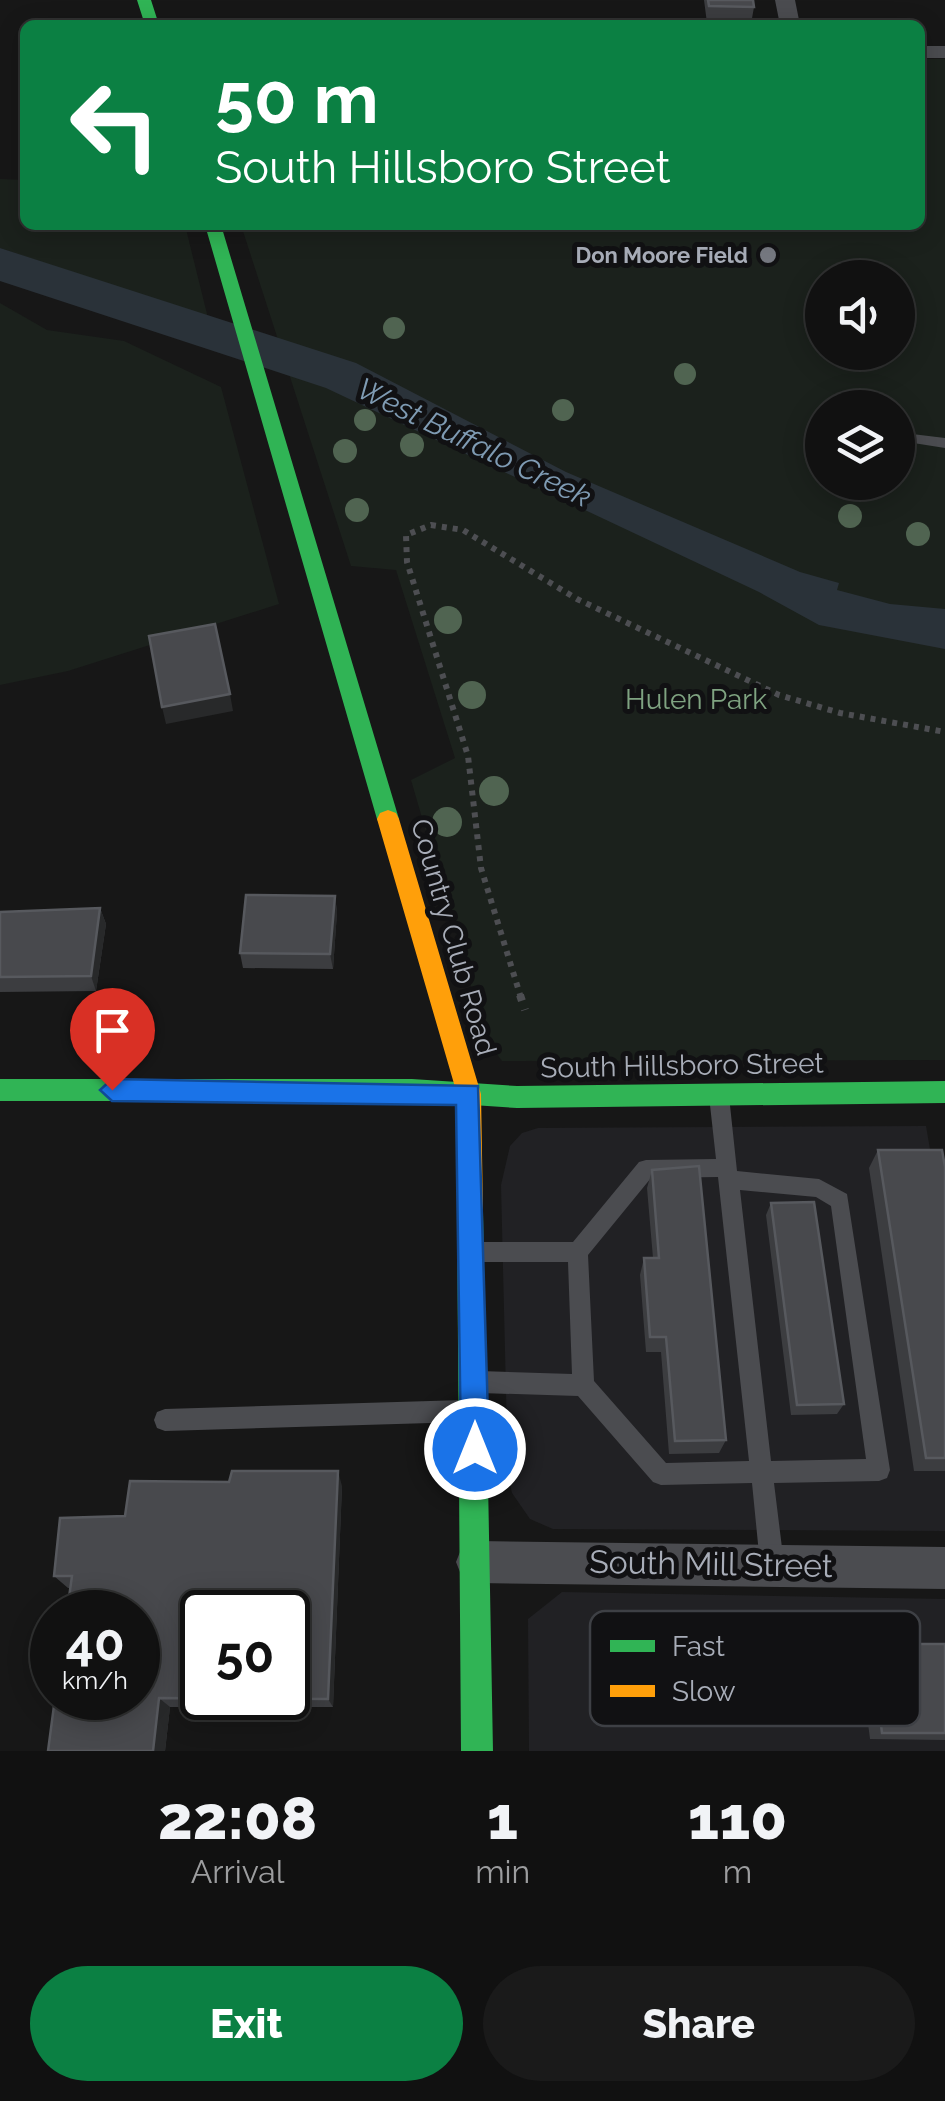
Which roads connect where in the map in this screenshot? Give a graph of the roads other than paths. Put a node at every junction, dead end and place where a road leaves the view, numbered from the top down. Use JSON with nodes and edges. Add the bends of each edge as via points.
{"nodes":[{"id":1,"x":214,"y":230,"type":"edge"},
{"id":2,"x":915,"y":439,"type":"edge"},
{"id":3,"x":945,"y":443,"type":"edge"},
{"id":4,"x":0,"y":1090,"type":"edge"},
{"id":5,"x":945,"y":1092,"type":"edge"},
{"id":6,"x":469,"y":1094,"type":"junction"},
{"id":7,"x":719,"y":1096,"type":"junction"},
{"id":8,"x":730,"y":1174,"type":"junction"},
{"id":9,"x":474,"y":1252,"type":"junction"},
{"id":10,"x":578,"y":1252,"type":"junction"},
{"id":11,"x":475,"y":1382,"type":"junction"},
{"id":12,"x":584,"y":1385,"type":"junction"},
{"id":13,"x":474,"y":1411,"type":"junction"},
{"id":14,"x":164,"y":1420,"type":"dead end"},
{"id":15,"x":762,"y":1470,"type":"junction"},
{"id":16,"x":477,"y":1562,"type":"junction"},
{"id":17,"x":772,"y":1564,"type":"junction"},
{"id":18,"x":945,"y":1568,"type":"edge"},
{"id":19,"x":477,"y":1751,"type":"edge"}],
"edges":[{"from":1,"to":6,"type":"main road","name":"Country Club Road"},
{"from":2,"to":3,"type":"lane"},
{"from":4,"to":6,"type":"main road","name":"South Hillsboro Street"},
{"from":5,"to":7,"type":"main road","name":"South Hillsboro Street"},
{"from":6,"to":7,"type":"main road","name":"South Hillsboro Street"},
{"from":6,"to":9,"type":"main road","name":"Country Club Road"},
{"from":7,"to":8,"type":"lane"},
{"from":8,"to":10,"type":"lane","via":[[646,1168]]},
{"from":8,"to":15,"type":"lane"},
{"from":8,"to":15,"type":"lane","via":[[819,1188],[840,1201],[879,1470]]},
{"from":9,"to":10,"type":"lane"},
{"from":9,"to":11,"type":"main road","name":"Country Club Road"},
{"from":10,"to":12,"type":"lane"},
{"from":11,"to":12,"type":"lane"},
{"from":11,"to":13,"type":"main road","name":"Country Club Road"},
{"from":12,"to":15,"type":"lane","via":[[662,1474]]},
{"from":13,"to":14,"type":"lane"},
{"from":13,"to":16,"type":"main road","name":"Country Club Road"},
{"from":15,"to":17,"type":"lane"},
{"from":16,"to":17,"type":"street","name":"South Mill Street"},
{"from":16,"to":19,"type":"main road","name":"Country Club Road"},
{"from":17,"to":18,"type":"street","name":"South Mill Street"}]}
